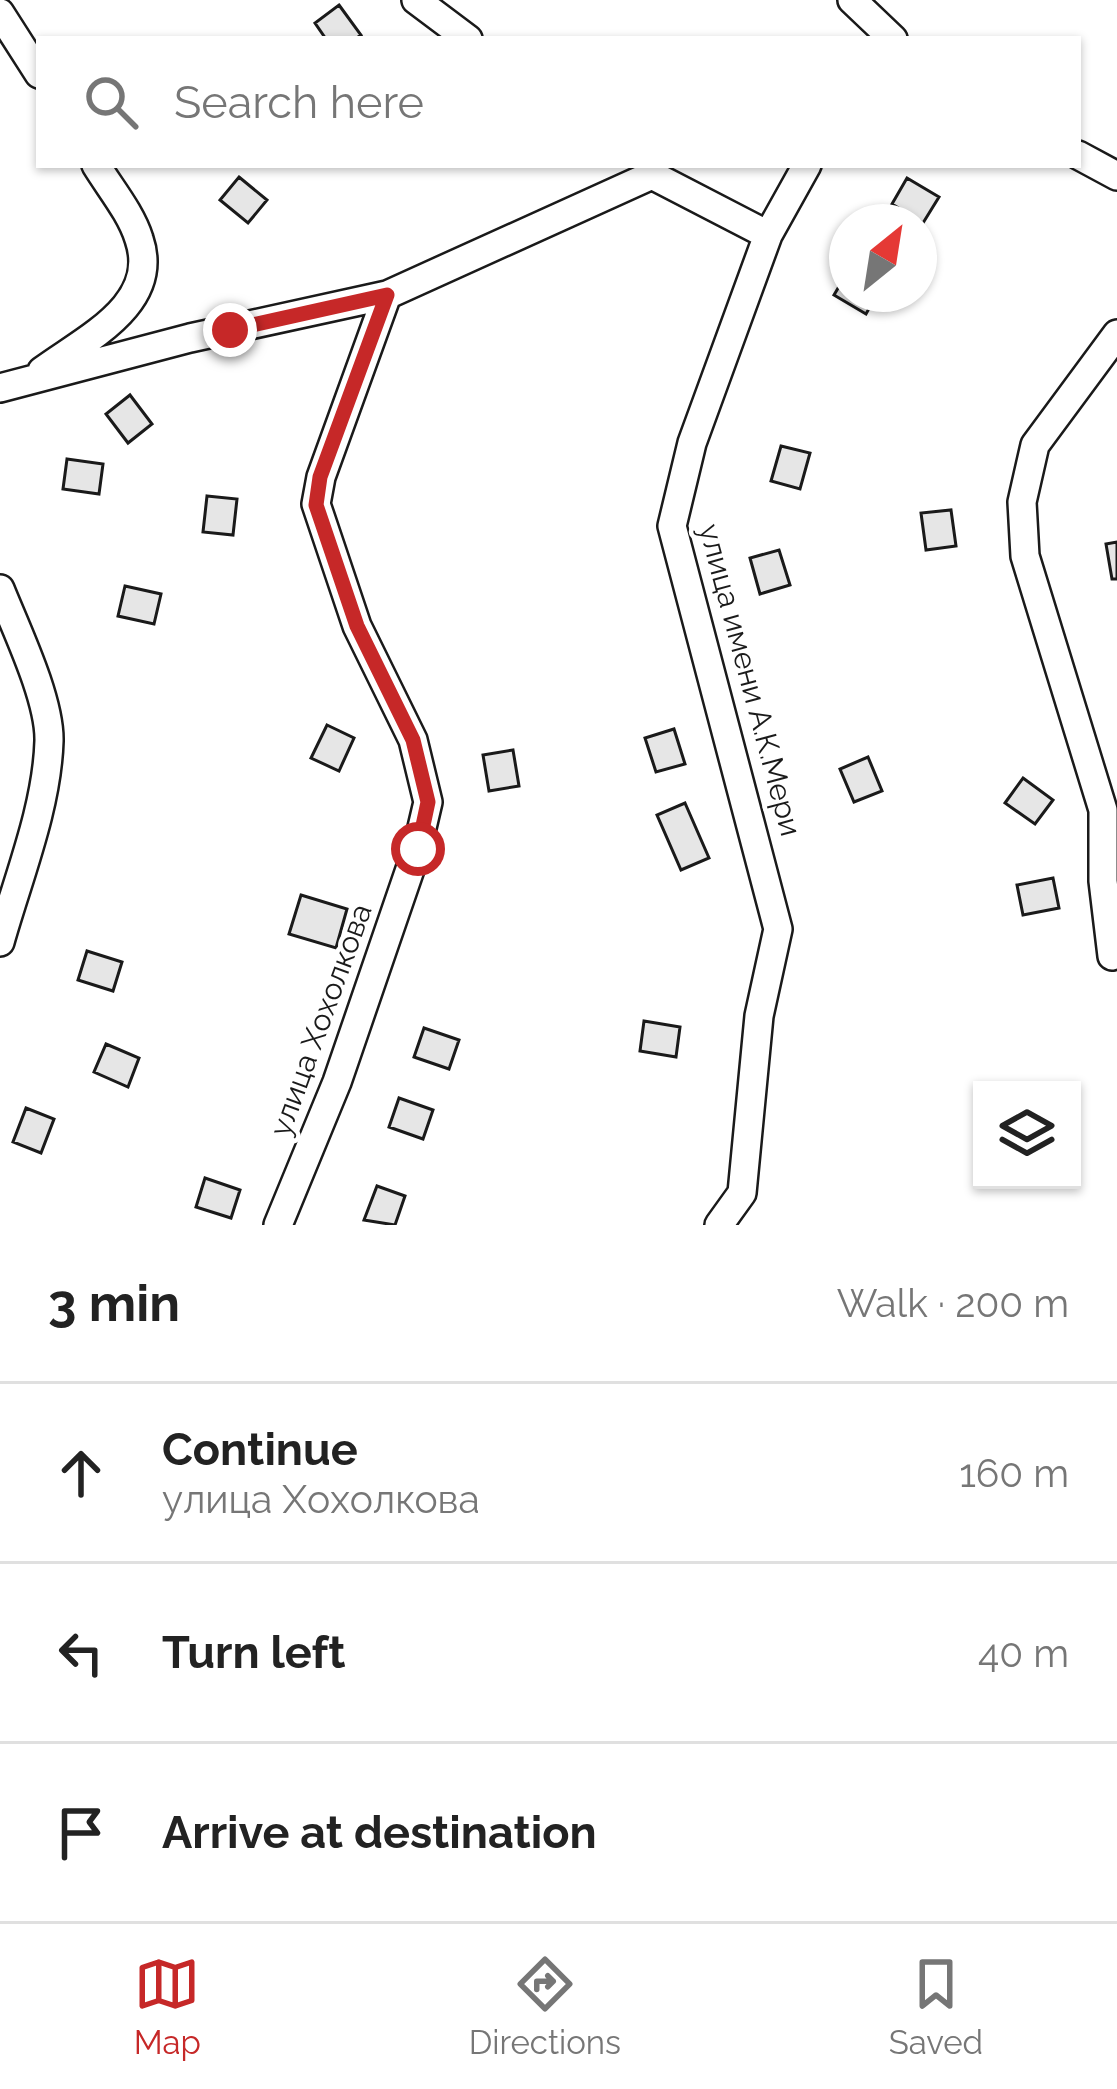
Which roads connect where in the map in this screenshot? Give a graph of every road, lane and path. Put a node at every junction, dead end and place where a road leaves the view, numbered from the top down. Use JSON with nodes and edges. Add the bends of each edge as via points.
{"nodes":[{"id":1,"x":416,"y":0,"type":"edge"},
{"id":2,"x":852,"y":0,"type":"edge"},
{"id":3,"x":0,"y":13,"type":"edge"},
{"id":4,"x":464,"y":36,"type":"edge"},
{"id":5,"x":883,"y":36,"type":"edge"},
{"id":6,"x":36,"y":69,"type":"edge"},
{"id":7,"x":1081,"y":156,"type":"edge"},
{"id":8,"x":98,"y":168,"type":"edge"},
{"id":9,"x":805,"y":168,"type":"edge"},
{"id":10,"x":645,"y":170,"type":"edge"},
{"id":11,"x":1117,"y":176,"type":"edge"},
{"id":12,"x":768,"y":236,"type":"junction"},
{"id":13,"x":387,"y":295,"type":"junction"},
{"id":14,"x":1117,"y":334,"type":"edge"},
{"id":15,"x":14,"y":385,"type":"edge"},
{"id":16,"x":0,"y":589,"type":"edge"},
{"id":17,"x":0,"y":942,"type":"edge"},
{"id":18,"x":1112,"y":956,"type":"dead end"},
{"id":19,"x":278,"y":1225,"type":"edge"},
{"id":20,"x":719,"y":1225,"type":"edge"}],
"edges":[{"from":1,"to":4,"type":"street"},
{"from":2,"to":5,"type":"street"},
{"from":3,"to":6,"type":"street"},
{"from":7,"to":11,"type":"street"},
{"from":8,"to":15,"type":"street","via":[[139,236],[146,271],[130,306]]},
{"from":9,"to":12,"type":"street","name":"улица имени А.К.Мери"},
{"from":10,"to":12,"type":"street"},
{"from":10,"to":13,"type":"street"},
{"from":12,"to":20,"type":"street","name":"улица имени А.К.Мери","via":[[692,443],[672,526],[778,929],[759,1016],[742,1193]]},
{"from":13,"to":15,"type":"street"},
{"from":13,"to":19,"type":"street","name":"улица Хохолкова","via":[[316,505],[357,626],[413,740],[428,802],[337,1082]]},
{"from":14,"to":18,"type":"street","via":[[1035,445],[1022,502],[1025,556],[1102,810]]},
{"from":16,"to":17,"type":"street","via":[[49,738]]}]}
